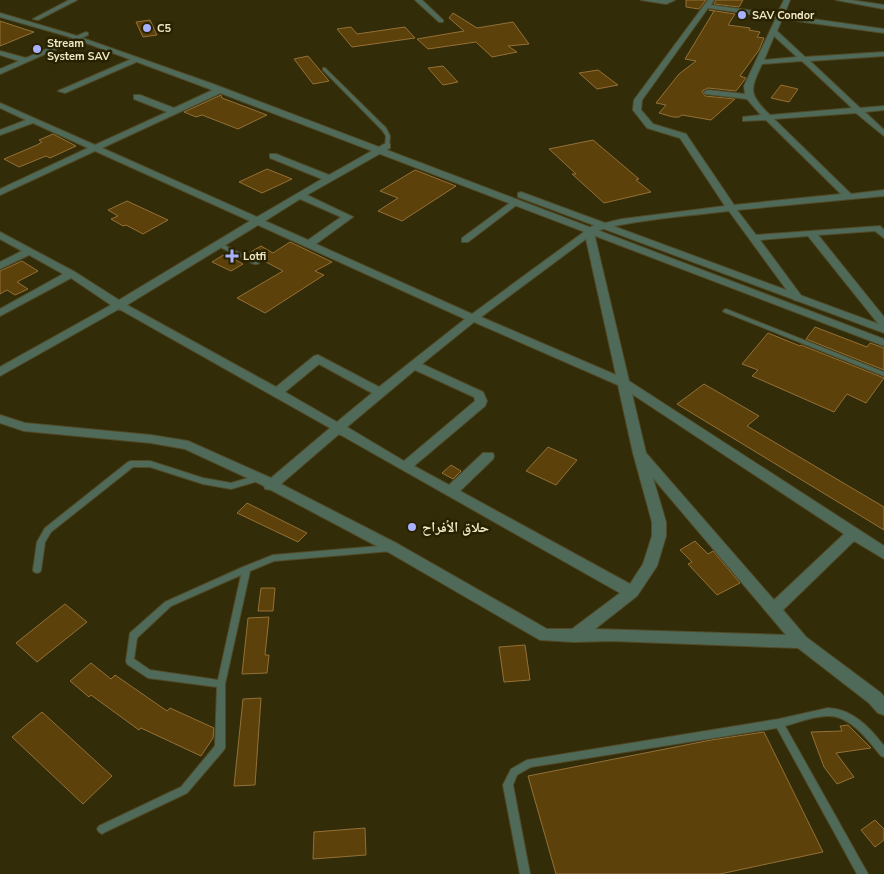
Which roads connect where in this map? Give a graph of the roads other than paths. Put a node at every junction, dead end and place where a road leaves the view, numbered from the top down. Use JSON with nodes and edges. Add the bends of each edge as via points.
{"nodes":[{"id":1,"x":74,"y":0,"type":"edge"},
{"id":2,"x":418,"y":0,"type":"edge"},
{"id":3,"x":644,"y":0,"type":"edge"},
{"id":4,"x":672,"y":0,"type":"edge"},
{"id":5,"x":787,"y":0,"type":"edge"},
{"id":6,"x":839,"y":0,"type":"edge"},
{"id":7,"x":709,"y":3,"type":"edge"},
{"id":8,"x":884,"y":6,"type":"edge"},
{"id":9,"x":0,"y":9,"type":"edge"},
{"id":10,"x":0,"y":15,"type":"edge"},
{"id":11,"x":780,"y":16,"type":"junction"},
{"id":12,"x":36,"y":19,"type":"junction"},
{"id":13,"x":442,"y":21,"type":"dead end"},
{"id":14,"x":773,"y":31,"type":"junction"},
{"id":15,"x":884,"y":31,"type":"edge"},
{"id":16,"x":86,"y":34,"type":"junction"},
{"id":17,"x":76,"y":38,"type":"junction"},
{"id":18,"x":0,"y":53,"type":"edge"},
{"id":19,"x":884,"y":54,"type":"edge"},
{"id":20,"x":804,"y":59,"type":"junction"},
{"id":21,"x":25,"y":60,"type":"junction"},
{"id":22,"x":137,"y":60,"type":"junction"},
{"id":23,"x":759,"y":62,"type":"junction"},
{"id":24,"x":324,"y":69,"type":"dead end"},
{"id":25,"x":0,"y":72,"type":"edge"},
{"id":26,"x":220,"y":90,"type":"junction"},
{"id":27,"x":62,"y":91,"type":"dead end"},
{"id":28,"x":708,"y":92,"type":"dead end"},
{"id":29,"x":749,"y":96,"type":"junction"},
{"id":30,"x":137,"y":97,"type":"dead end"},
{"id":31,"x":0,"y":105,"type":"edge"},
{"id":32,"x":884,"y":108,"type":"edge"},
{"id":33,"x":859,"y":110,"type":"junction"},
{"id":34,"x":173,"y":111,"type":"junction"},
{"id":35,"x":766,"y":117,"type":"junction"},
{"id":36,"x":746,"y":119,"type":"dead end"},
{"id":37,"x":33,"y":120,"type":"junction"},
{"id":38,"x":0,"y":133,"type":"edge"},
{"id":39,"x":884,"y":134,"type":"edge"},
{"id":40,"x":96,"y":148,"type":"junction"},
{"id":41,"x":384,"y":148,"type":"junction"},
{"id":42,"x":273,"y":156,"type":"dead end"},
{"id":43,"x":330,"y":179,"type":"junction"},
{"id":44,"x":0,"y":192,"type":"edge"},
{"id":45,"x":884,"y":193,"type":"edge"},
{"id":46,"x":300,"y":195,"type":"junction"},
{"id":47,"x":848,"y":196,"type":"junction"},
{"id":48,"x":515,"y":202,"type":"junction"},
{"id":49,"x":731,"y":208,"type":"junction"},
{"id":50,"x":257,"y":221,"type":"junction"},
{"id":51,"x":602,"y":226,"type":"junction"},
{"id":52,"x":589,"y":231,"type":"junction"},
{"id":53,"x":811,"y":233,"type":"junction"},
{"id":54,"x":0,"y":235,"type":"edge"},
{"id":55,"x":884,"y":235,"type":"edge"},
{"id":56,"x":754,"y":238,"type":"junction"},
{"id":57,"x":465,"y":240,"type":"dead end"},
{"id":58,"x":218,"y":244,"type":"junction"},
{"id":59,"x":309,"y":244,"type":"junction"},
{"id":60,"x":29,"y":251,"type":"junction"},
{"id":61,"x":256,"y":263,"type":"dead end"},
{"id":62,"x":0,"y":266,"type":"edge"},
{"id":63,"x":71,"y":274,"type":"junction"},
{"id":64,"x":798,"y":298,"type":"junction"},
{"id":65,"x":119,"y":305,"type":"junction"},
{"id":66,"x":726,"y":311,"type":"dead end"},
{"id":67,"x":0,"y":313,"type":"edge"},
{"id":68,"x":473,"y":318,"type":"junction"},
{"id":69,"x":884,"y":324,"type":"edge"},
{"id":70,"x":884,"y":330,"type":"edge"},
{"id":71,"x":884,"y":343,"type":"edge"},
{"id":72,"x":414,"y":365,"type":"junction"},
{"id":73,"x":0,"y":372,"type":"edge"},
{"id":74,"x":884,"y":374,"type":"edge"},
{"id":75,"x":622,"y":383,"type":"junction"},
{"id":76,"x":278,"y":392,"type":"junction"},
{"id":77,"x":380,"y":392,"type":"junction"},
{"id":78,"x":0,"y":420,"type":"edge"},
{"id":79,"x":338,"y":426,"type":"junction"},
{"id":80,"x":639,"y":453,"type":"junction"},
{"id":81,"x":488,"y":456,"type":"dead end"},
{"id":82,"x":405,"y":467,"type":"junction"},
{"id":83,"x":264,"y":482,"type":"junction"},
{"id":84,"x":451,"y":492,"type":"junction"},
{"id":85,"x":852,"y":534,"type":"junction"},
{"id":86,"x":394,"y":548,"type":"junction"},
{"id":87,"x":884,"y":553,"type":"edge"},
{"id":88,"x":246,"y":569,"type":"junction"},
{"id":89,"x":37,"y":570,"type":"dead end"},
{"id":90,"x":632,"y":592,"type":"junction"},
{"id":91,"x":774,"y":609,"type":"junction"},
{"id":92,"x":574,"y":636,"type":"junction"},
{"id":93,"x":801,"y":642,"type":"junction"},
{"id":94,"x":220,"y":684,"type":"junction"},
{"id":95,"x":881,"y":700,"type":"edge"},
{"id":96,"x":779,"y":724,"type":"junction"},
{"id":97,"x":884,"y":753,"type":"edge"},
{"id":98,"x":102,"y":829,"type":"dead end"},
{"id":99,"x":525,"y":874,"type":"edge"},
{"id":100,"x":863,"y":874,"type":"edge"}],
"edges":[{"from":1,"to":12,"type":"street"},
{"from":2,"to":13,"type":"street"},
{"from":3,"to":4,"type":"street"},
{"from":5,"to":11,"type":"street"},
{"from":6,"to":8,"type":"street"},
{"from":7,"to":11,"type":"street"},
{"from":7,"to":49,"type":"street","via":[[638,100],[638,110],[650,126],[683,136]]},
{"from":9,"to":12,"type":"street"},
{"from":10,"to":17,"type":"street"},
{"from":11,"to":14,"type":"street"},
{"from":11,"to":15,"type":"street"},
{"from":12,"to":16,"type":"street"},
{"from":14,"to":20,"type":"street"},
{"from":14,"to":23,"type":"street"},
{"from":16,"to":17,"type":"street"},
{"from":16,"to":41,"type":"street"},
{"from":17,"to":21,"type":"street"},
{"from":17,"to":22,"type":"street"},
{"from":18,"to":21,"type":"street"},
{"from":19,"to":20,"type":"street"},
{"from":20,"to":23,"type":"street"},
{"from":20,"to":33,"type":"street"},
{"from":21,"to":25,"type":"street"},
{"from":22,"to":26,"type":"street"},
{"from":22,"to":27,"type":"street"},
{"from":23,"to":29,"type":"street","via":[[748,86]]},
{"from":24,"to":41,"type":"lane","via":[[384,129],[388,136]]},
{"from":26,"to":34,"type":"street"},
{"from":26,"to":41,"type":"street"},
{"from":28,"to":29,"type":"street"},
{"from":29,"to":35,"type":"street"},
{"from":30,"to":34,"type":"street"},
{"from":31,"to":37,"type":"street"},
{"from":32,"to":33,"type":"street"},
{"from":33,"to":35,"type":"street"},
{"from":33,"to":39,"type":"street"},
{"from":34,"to":40,"type":"street"},
{"from":35,"to":36,"type":"street"},
{"from":35,"to":47,"type":"street"},
{"from":37,"to":38,"type":"street"},
{"from":37,"to":40,"type":"street"},
{"from":40,"to":44,"type":"street"},
{"from":40,"to":50,"type":"street"},
{"from":41,"to":43,"type":"street"},
{"from":41,"to":48,"type":"street"},
{"from":41,"to":51,"type":"street"},
{"from":42,"to":43,"type":"street"},
{"from":43,"to":46,"type":"street"},
{"from":45,"to":47,"type":"street"},
{"from":46,"to":50,"type":"street"},
{"from":46,"to":59,"type":"street","via":[[348,218]]},
{"from":47,"to":49,"type":"street"},
{"from":48,"to":52,"type":"street"},
{"from":48,"to":57,"type":"street"},
{"from":49,"to":51,"type":"street"},
{"from":49,"to":56,"type":"street"},
{"from":50,"to":58,"type":"street"},
{"from":50,"to":59,"type":"street"},
{"from":51,"to":52,"type":"street"},
{"from":51,"to":64,"type":"street"},
{"from":52,"to":68,"type":"street"},
{"from":52,"to":71,"type":"street"},
{"from":52,"to":75,"type":"street"},
{"from":53,"to":55,"type":"street","via":[[877,228]]},
{"from":53,"to":56,"type":"street"},
{"from":53,"to":69,"type":"street"},
{"from":54,"to":60,"type":"street"},
{"from":56,"to":64,"type":"street"},
{"from":58,"to":61,"type":"lane"},
{"from":58,"to":65,"type":"street"},
{"from":59,"to":68,"type":"street"},
{"from":60,"to":62,"type":"street"},
{"from":60,"to":63,"type":"street"},
{"from":63,"to":65,"type":"street"},
{"from":63,"to":67,"type":"street"},
{"from":64,"to":70,"type":"street"},
{"from":65,"to":73,"type":"street"},
{"from":65,"to":76,"type":"street"},
{"from":66,"to":74,"type":"lane"},
{"from":68,"to":72,"type":"street"},
{"from":68,"to":75,"type":"street"},
{"from":72,"to":77,"type":"street"},
{"from":72,"to":82,"type":"street","via":[[479,395],[481,401]]},
{"from":75,"to":80,"type":"street"},
{"from":75,"to":85,"type":"street"},
{"from":76,"to":77,"type":"street","via":[[318,359]]},
{"from":76,"to":79,"type":"street"},
{"from":77,"to":79,"type":"street"},
{"from":78,"to":83,"type":"street","via":[[24,427],[188,445]]},
{"from":79,"to":82,"type":"street"},
{"from":79,"to":83,"type":"street"},
{"from":80,"to":90,"type":"street","via":[[659,522],[659,536],[650,566]]},
{"from":80,"to":91,"type":"street"},
{"from":81,"to":84,"type":"street"},
{"from":82,"to":84,"type":"street"},
{"from":83,"to":86,"type":"street"},
{"from":83,"to":89,"type":"lane","via":[[231,486],[203,481],[150,464],[131,464],[48,530],[40,542]]},
{"from":84,"to":90,"type":"street"},
{"from":85,"to":87,"type":"street"},
{"from":85,"to":91,"type":"street"},
{"from":86,"to":88,"type":"lane","via":[[273,558]]},
{"from":86,"to":92,"type":"street","via":[[545,636]]},
{"from":88,"to":94,"type":"lane"},
{"from":88,"to":94,"type":"lane","via":[[168,604],[133,636],[130,661],[148,674]]},
{"from":90,"to":92,"type":"street"},
{"from":91,"to":93,"type":"street"},
{"from":92,"to":93,"type":"street"},
{"from":93,"to":95,"type":"street"},
{"from":94,"to":98,"type":"lane","via":[[220,748],[184,790]]},
{"from":96,"to":97,"type":"lane","via":[[832,711],[866,730]]},
{"from":96,"to":99,"type":"lane","via":[[530,763],[514,772],[508,785]]},
{"from":96,"to":100,"type":"lane"}]}
